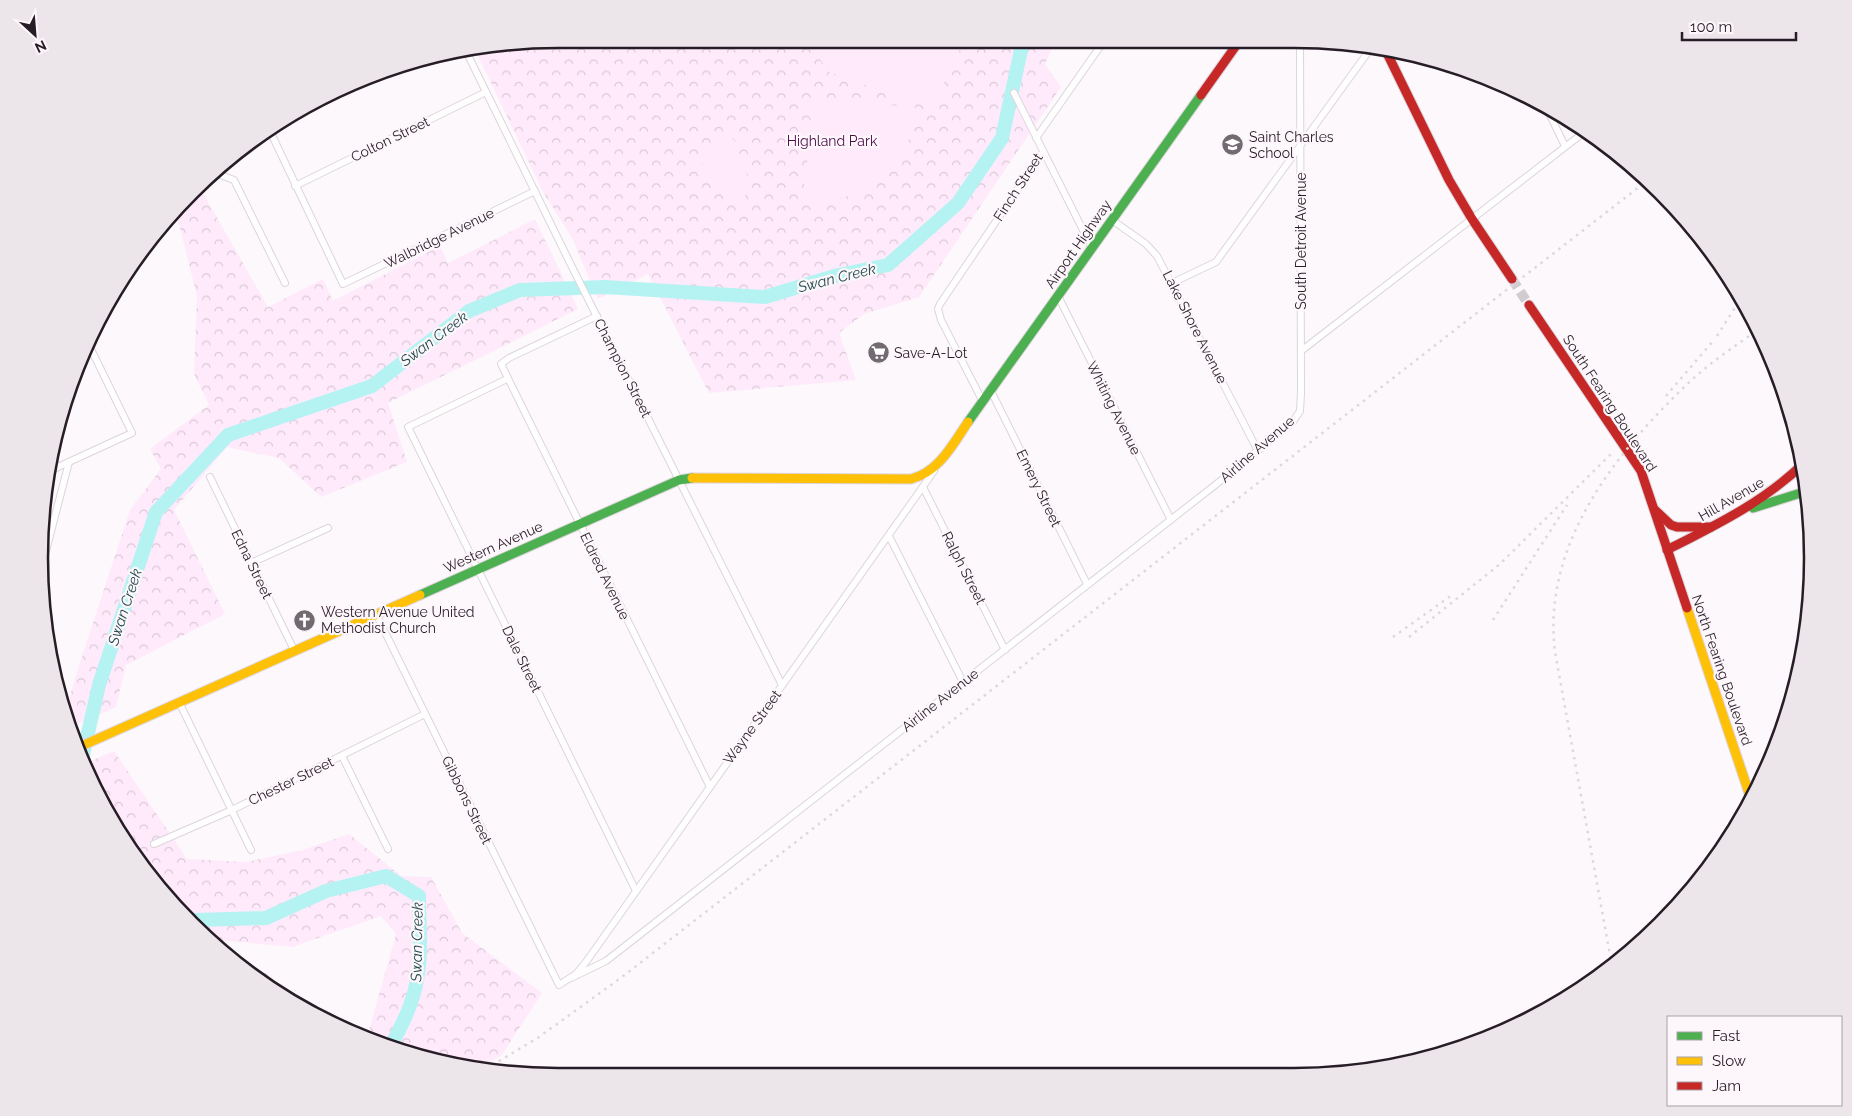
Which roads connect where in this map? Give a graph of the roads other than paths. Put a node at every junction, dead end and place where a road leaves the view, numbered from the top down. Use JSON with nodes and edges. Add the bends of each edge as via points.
{"nodes":[{"id":1,"x":1099,"y":48,"type":"edge"},
{"id":2,"x":1234,"y":48,"type":"edge"},
{"id":3,"x":1300,"y":48,"type":"edge"},
{"id":4,"x":1367,"y":53,"type":"edge"},
{"id":5,"x":468,"y":55,"type":"edge"},
{"id":6,"x":1389,"y":56,"type":"edge"},
{"id":7,"x":486,"y":92,"type":"junction"},
{"id":8,"x":1014,"y":93,"type":"dead end"},
{"id":9,"x":1551,"y":117,"type":"edge"},
{"id":10,"x":272,"y":135,"type":"edge"},
{"id":11,"x":1580,"y":135,"type":"edge"},
{"id":12,"x":1036,"y":138,"type":"junction"},
{"id":13,"x":1300,"y":145,"type":"junction"},
{"id":14,"x":1566,"y":146,"type":"junction"},
{"id":15,"x":1043,"y":152,"type":"junction"},
{"id":16,"x":220,"y":175,"type":"edge"},
{"id":17,"x":295,"y":186,"type":"junction"},
{"id":18,"x":535,"y":191,"type":"junction"},
{"id":19,"x":1472,"y":219,"type":"junction"},
{"id":20,"x":1112,"y":220,"type":"junction"},
{"id":21,"x":1092,"y":248,"type":"junction"},
{"id":22,"x":1512,"y":279,"type":"tunnel mouth"},
{"id":23,"x":285,"y":283,"type":"dead end"},
{"id":24,"x":1172,"y":283,"type":"junction"},
{"id":25,"x":1058,"y":296,"type":"junction"},
{"id":26,"x":1528,"y":305,"type":"tunnel mouth"},
{"id":27,"x":597,"y":316,"type":"junction"},
{"id":28,"x":92,"y":350,"type":"edge"},
{"id":29,"x":1301,"y":352,"type":"junction"},
{"id":30,"x":507,"y":378,"type":"junction"},
{"id":31,"x":991,"y":391,"type":"junction"},
{"id":32,"x":983,"y":402,"type":"junction"},
{"id":33,"x":1300,"y":411,"type":"joint"},
{"id":34,"x":1258,"y":451,"type":"junction"},
{"id":35,"x":69,"y":462,"type":"junction"},
{"id":36,"x":939,"y":464,"type":"junction"},
{"id":37,"x":55,"y":468,"type":"edge"},
{"id":38,"x":1797,"y":470,"type":"edge"},
{"id":39,"x":210,"y":477,"type":"dead end"},
{"id":40,"x":679,"y":480,"type":"junction"},
{"id":41,"x":923,"y":487,"type":"junction"},
{"id":42,"x":1800,"y":493,"type":"edge"},
{"id":43,"x":1655,"y":510,"type":"junction"},
{"id":44,"x":1746,"y":510,"type":"junction"},
{"id":45,"x":1171,"y":520,"type":"junction"},
{"id":46,"x":579,"y":524,"type":"junction"},
{"id":47,"x":328,"y":528,"type":"dead end"},
{"id":48,"x":1712,"y":528,"type":"junction"},
{"id":49,"x":889,"y":536,"type":"junction"},
{"id":50,"x":49,"y":541,"type":"edge"},
{"id":51,"x":1666,"y":550,"type":"junction"},
{"id":52,"x":251,"y":562,"type":"junction"},
{"id":53,"x":477,"y":569,"type":"junction"},
{"id":54,"x":1087,"y":584,"type":"junction"},
{"id":55,"x":376,"y":614,"type":"junction"},
{"id":56,"x":294,"y":650,"type":"junction"},
{"id":57,"x":1005,"y":650,"type":"junction"},
{"id":58,"x":963,"y":682,"type":"junction"},
{"id":59,"x":782,"y":685,"type":"junction"},
{"id":60,"x":179,"y":702,"type":"junction"},
{"id":61,"x":425,"y":714,"type":"junction"},
{"id":62,"x":83,"y":745,"type":"edge"},
{"id":63,"x":342,"y":756,"type":"junction"},
{"id":64,"x":710,"y":787,"type":"junction"},
{"id":65,"x":1748,"y":791,"type":"edge"},
{"id":66,"x":232,"y":810,"type":"junction"},
{"id":67,"x":154,"y":844,"type":"dead end"},
{"id":68,"x":388,"y":849,"type":"dead end"},
{"id":69,"x":251,"y":850,"type":"dead end"},
{"id":70,"x":636,"y":891,"type":"junction"},
{"id":71,"x":571,"y":978,"type":"junction"},
{"id":72,"x":559,"y":985,"type":"joint"}],
"edges":[{"from":1,"to":12,"type":"street","name":"Finch Street"},
{"from":2,"to":20,"type":"main road","name":"Airport Highway"},
{"from":3,"to":13,"type":"street","name":"South Detroit Avenue"},
{"from":4,"to":13,"type":"street"},
{"from":5,"to":7,"type":"street","name":"Champion Street"},
{"from":6,"to":19,"type":"main road"},
{"from":7,"to":17,"type":"street","name":"Colton Street"},
{"from":7,"to":18,"type":"street","name":"Champion Street"},
{"from":8,"to":12,"type":"street"},
{"from":9,"to":14,"type":"street"},
{"from":10,"to":17,"type":"street"},
{"from":11,"to":14,"type":"street"},
{"from":12,"to":15,"type":"street","name":"Finch Street"},
{"from":13,"to":24,"type":"street","via":[[1216,262]]},
{"from":13,"to":29,"type":"street","name":"South Detroit Avenue"},
{"from":14,"to":19,"type":"street"},
{"from":15,"to":21,"type":"street"},
{"from":15,"to":32,"type":"street","name":"Finch Street","via":[[938,310]]},
{"from":16,"to":23,"type":"street","via":[[234,180]]},
{"from":17,"to":18,"type":"street","name":"Walbridge Avenue","via":[[343,284]]},
{"from":18,"to":27,"type":"street","name":"Champion Street"},
{"from":19,"to":22,"type":"main road"},
{"from":19,"to":29,"type":"street"},
{"from":20,"to":21,"type":"main road","name":"Airport Highway"},
{"from":20,"to":24,"type":"street","name":"Lake Shore Avenue","via":[[1158,256]]},
{"from":21,"to":25,"type":"main road","name":"Airport Highway"},
{"from":24,"to":34,"type":"street","name":"Lake Shore Avenue"},
{"from":25,"to":31,"type":"main road","name":"Airport Highway"},
{"from":25,"to":45,"type":"street","name":"Whiting Avenue"},
{"from":26,"to":43,"type":"main road","name":"South Fearing Boulevard","via":[[1641,471]]},
{"from":27,"to":30,"type":"street","name":"Eldred Avenue","via":[[509,358],[501,364]]},
{"from":27,"to":40,"type":"street","name":"Champion Street"},
{"from":28,"to":35,"type":"street","via":[[132,433]]},
{"from":29,"to":33,"type":"street","name":"South Detroit Avenue"},
{"from":30,"to":46,"type":"street","name":"Eldred Avenue"},
{"from":30,"to":53,"type":"street","name":"Dale Street","via":[[408,427]]},
{"from":31,"to":32,"type":"main road","name":"Airport Highway"},
{"from":31,"to":54,"type":"street","name":"Emery Street"},
{"from":32,"to":36,"type":"main road","name":"Airport Highway"},
{"from":33,"to":34,"type":"street","name":"Airline Avenue","via":[[1292,423]]},
{"from":34,"to":45,"type":"street","name":"Airline Avenue"},
{"from":35,"to":37,"type":"street"},
{"from":35,"to":50,"type":"street"},
{"from":36,"to":40,"type":"main road","name":"Western Avenue","via":[[927,474],[906,480]]},
{"from":36,"to":41,"type":"street","name":"Wayne Street"},
{"from":38,"to":44,"type":"main road","name":"Hill Avenue","via":[[1773,492]]},
{"from":39,"to":52,"type":"street","name":"Edna Street"},
{"from":40,"to":46,"type":"main road","name":"Western Avenue"},
{"from":40,"to":59,"type":"street","name":"Champion Street"},
{"from":41,"to":49,"type":"street","name":"Wayne Street"},
{"from":41,"to":57,"type":"street","name":"Ralph Street"},
{"from":42,"to":44,"type":"main road"},
{"from":43,"to":48,"type":"main road","via":[[1671,526]]},
{"from":43,"to":51,"type":"main road","name":"South Fearing Boulevard"},
{"from":44,"to":48,"type":"main road","name":"Hill Avenue"},
{"from":45,"to":54,"type":"street","name":"Airline Avenue"},
{"from":46,"to":53,"type":"main road","name":"Western Avenue"},
{"from":46,"to":64,"type":"street","name":"Eldred Avenue"},
{"from":47,"to":52,"type":"street"},
{"from":48,"to":51,"type":"main road","name":"Hill Avenue"},
{"from":49,"to":58,"type":"street"},
{"from":49,"to":59,"type":"street","name":"Wayne Street"},
{"from":51,"to":65,"type":"main road","name":"North Fearing Boulevard"},
{"from":52,"to":56,"type":"street","name":"Edna Street"},
{"from":53,"to":55,"type":"main road","name":"Western Avenue"},
{"from":53,"to":70,"type":"street","name":"Dale Street"},
{"from":54,"to":57,"type":"street","name":"Airline Avenue"},
{"from":55,"to":56,"type":"main road","name":"Western Avenue"},
{"from":55,"to":61,"type":"street","name":"Gibbons Street"},
{"from":56,"to":60,"type":"main road","name":"Western Avenue"},
{"from":57,"to":58,"type":"street","name":"Airline Avenue"},
{"from":58,"to":71,"type":"street","name":"Airline Avenue","via":[[606,961]]},
{"from":59,"to":64,"type":"street","name":"Wayne Street"},
{"from":60,"to":62,"type":"main road","name":"Western Avenue"},
{"from":60,"to":66,"type":"street"},
{"from":61,"to":63,"type":"street","name":"Chester Street"},
{"from":61,"to":72,"type":"street","name":"Gibbons Street"},
{"from":63,"to":66,"type":"street","name":"Chester Street"},
{"from":63,"to":68,"type":"street"},
{"from":64,"to":70,"type":"street","name":"Wayne Street"},
{"from":66,"to":67,"type":"street","name":"Chester Street"},
{"from":66,"to":69,"type":"street"},
{"from":70,"to":71,"type":"street","name":"Wayne Street"},
{"from":71,"to":72,"type":"street","name":"Wayne Street"}]}
